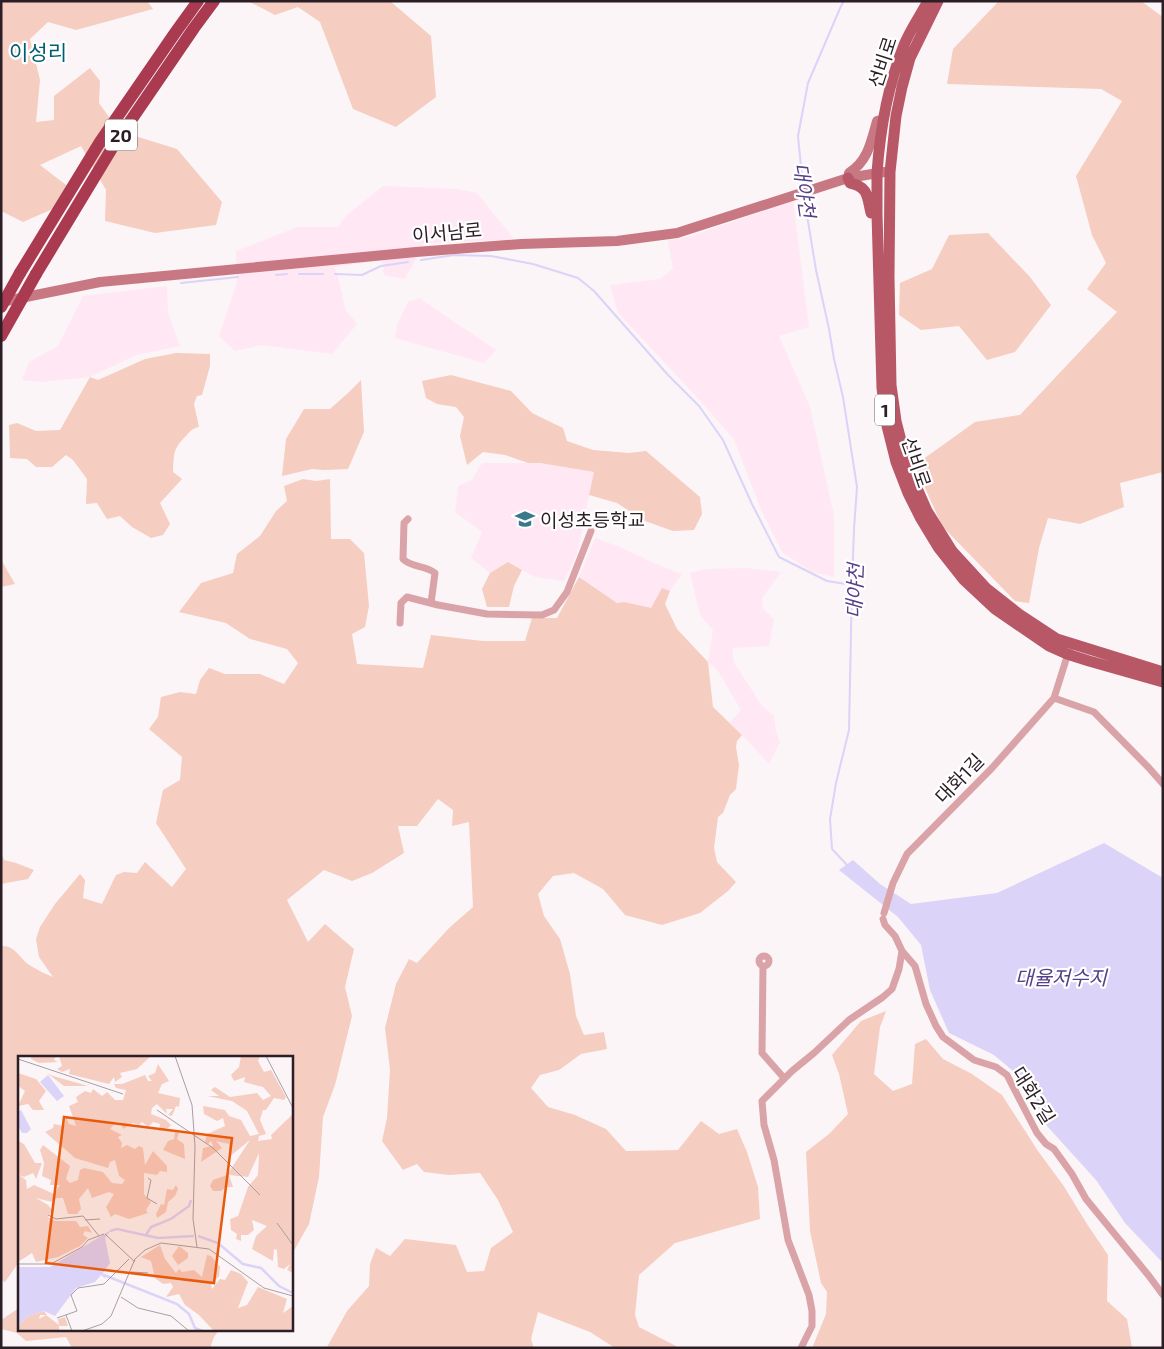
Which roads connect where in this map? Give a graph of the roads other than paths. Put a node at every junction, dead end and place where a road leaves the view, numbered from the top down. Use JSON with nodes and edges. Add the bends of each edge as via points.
{"nodes":[{"id":1,"x":198,"y":1,"type":"edge"},
{"id":2,"x":214,"y":1,"type":"edge"},
{"id":3,"x":928,"y":1,"type":"edge"},
{"id":4,"x":938,"y":1,"type":"edge"},
{"id":5,"x":883,"y":120,"type":"junction"},
{"id":6,"x":890,"y":172,"type":"junction"},
{"id":7,"x":877,"y":173,"type":"junction"},
{"id":8,"x":848,"y":178,"type":"junction"},
{"id":9,"x":877,"y":214,"type":"junction"},
{"id":10,"x":1,"y":302,"type":"edge"},
{"id":11,"x":1,"y":307,"type":"edge"},
{"id":12,"x":1,"y":336,"type":"edge"},
{"id":13,"x":408,"y":519,"type":"dead end"},
{"id":14,"x":591,"y":531,"type":"dead end"},
{"id":15,"x":431,"y":603,"type":"junction"},
{"id":16,"x":400,"y":624,"type":"dead end"},
{"id":17,"x":1069,"y":649,"type":"junction"},
{"id":18,"x":1163,"y":672,"type":"edge"},
{"id":19,"x":1163,"y":682,"type":"edge"},
{"id":20,"x":1054,"y":698,"type":"junction"},
{"id":21,"x":1163,"y":784,"type":"edge"},
{"id":22,"x":883,"y":916,"type":"joint"},
{"id":23,"x":902,"y":951,"type":"junction"},
{"id":24,"x":763,"y":966,"type":"dead end"},
{"id":25,"x":784,"y":1078,"type":"junction"},
{"id":26,"x":1163,"y":1295,"type":"edge"},
{"id":27,"x":801,"y":1348,"type":"edge"}],
"edges":[{"from":1,"to":11,"type":"highway","number":"20","bridge":true,"via":[[100,142]]},
{"from":2,"to":12,"type":"highway","number":"20","bridge":true,"via":[[114,145]]},
{"from":3,"to":5,"type":"main road","name":"선비로","number":"1","via":[[904,44]]},
{"from":4,"to":6,"type":"main road","name":"선비로","number":"1","via":[[910,58],[896,116]]},
{"from":5,"to":7,"type":"main road","name":"선비로","number":"1"},
{"from":5,"to":8,"type":"main road","via":[[877,121],[869,151]]},
{"from":6,"to":7,"type":"main road","name":"이서남로"},
{"from":6,"to":17,"type":"main road","name":"선비로","number":"1","via":[[891,385],[908,468],[927,510],[952,551],[986,588]]},
{"from":7,"to":8,"type":"main road","name":"이서남로"},
{"from":7,"to":9,"type":"main road","name":"선비로","number":"1"},
{"from":8,"to":9,"type":"main road","via":[[850,183],[865,190],[871,212]]},
{"from":8,"to":10,"type":"main road","name":"이서남로","via":[[677,233],[617,241],[512,244],[416,252],[100,282]]},
{"from":9,"to":17,"type":"main road","name":"선비로","number":"1","via":[[882,383],[887,426],[908,493],[938,546],[964,580],[995,609],[1049,646]]},
{"from":13,"to":15,"type":"street","via":[[404,523],[403,559],[436,573]]},
{"from":14,"to":15,"type":"street","via":[[567,592],[554,610],[542,615],[487,614]]},
{"from":15,"to":16,"type":"street","via":[[407,597],[401,602]]},
{"from":17,"to":18,"type":"main road","name":"선비로","number":"1"},
{"from":17,"to":19,"type":"main road","name":"선비로","number":"1"},
{"from":17,"to":20,"type":"street","name":"대화1길"},
{"from":20,"to":21,"type":"street","via":[[1094,712]]},
{"from":20,"to":22,"type":"street","name":"대화1길","via":[[992,768],[908,854],[893,883]]},
{"from":22,"to":23,"type":"street","name":"대화2길","via":[[885,925]]},
{"from":23,"to":25,"type":"street","via":[[892,989],[849,1020]]},
{"from":23,"to":26,"type":"street","name":"대화2길","via":[[915,966],[926,1004],[944,1037],[974,1060],[996,1067],[1007,1075],[1037,1132]]},
{"from":24,"to":25,"type":"street","via":[[762,1053]]},
{"from":25,"to":27,"type":"street","via":[[762,1101],[764,1126],[774,1160],[788,1240],[812,1311],[812,1326]]}]}
